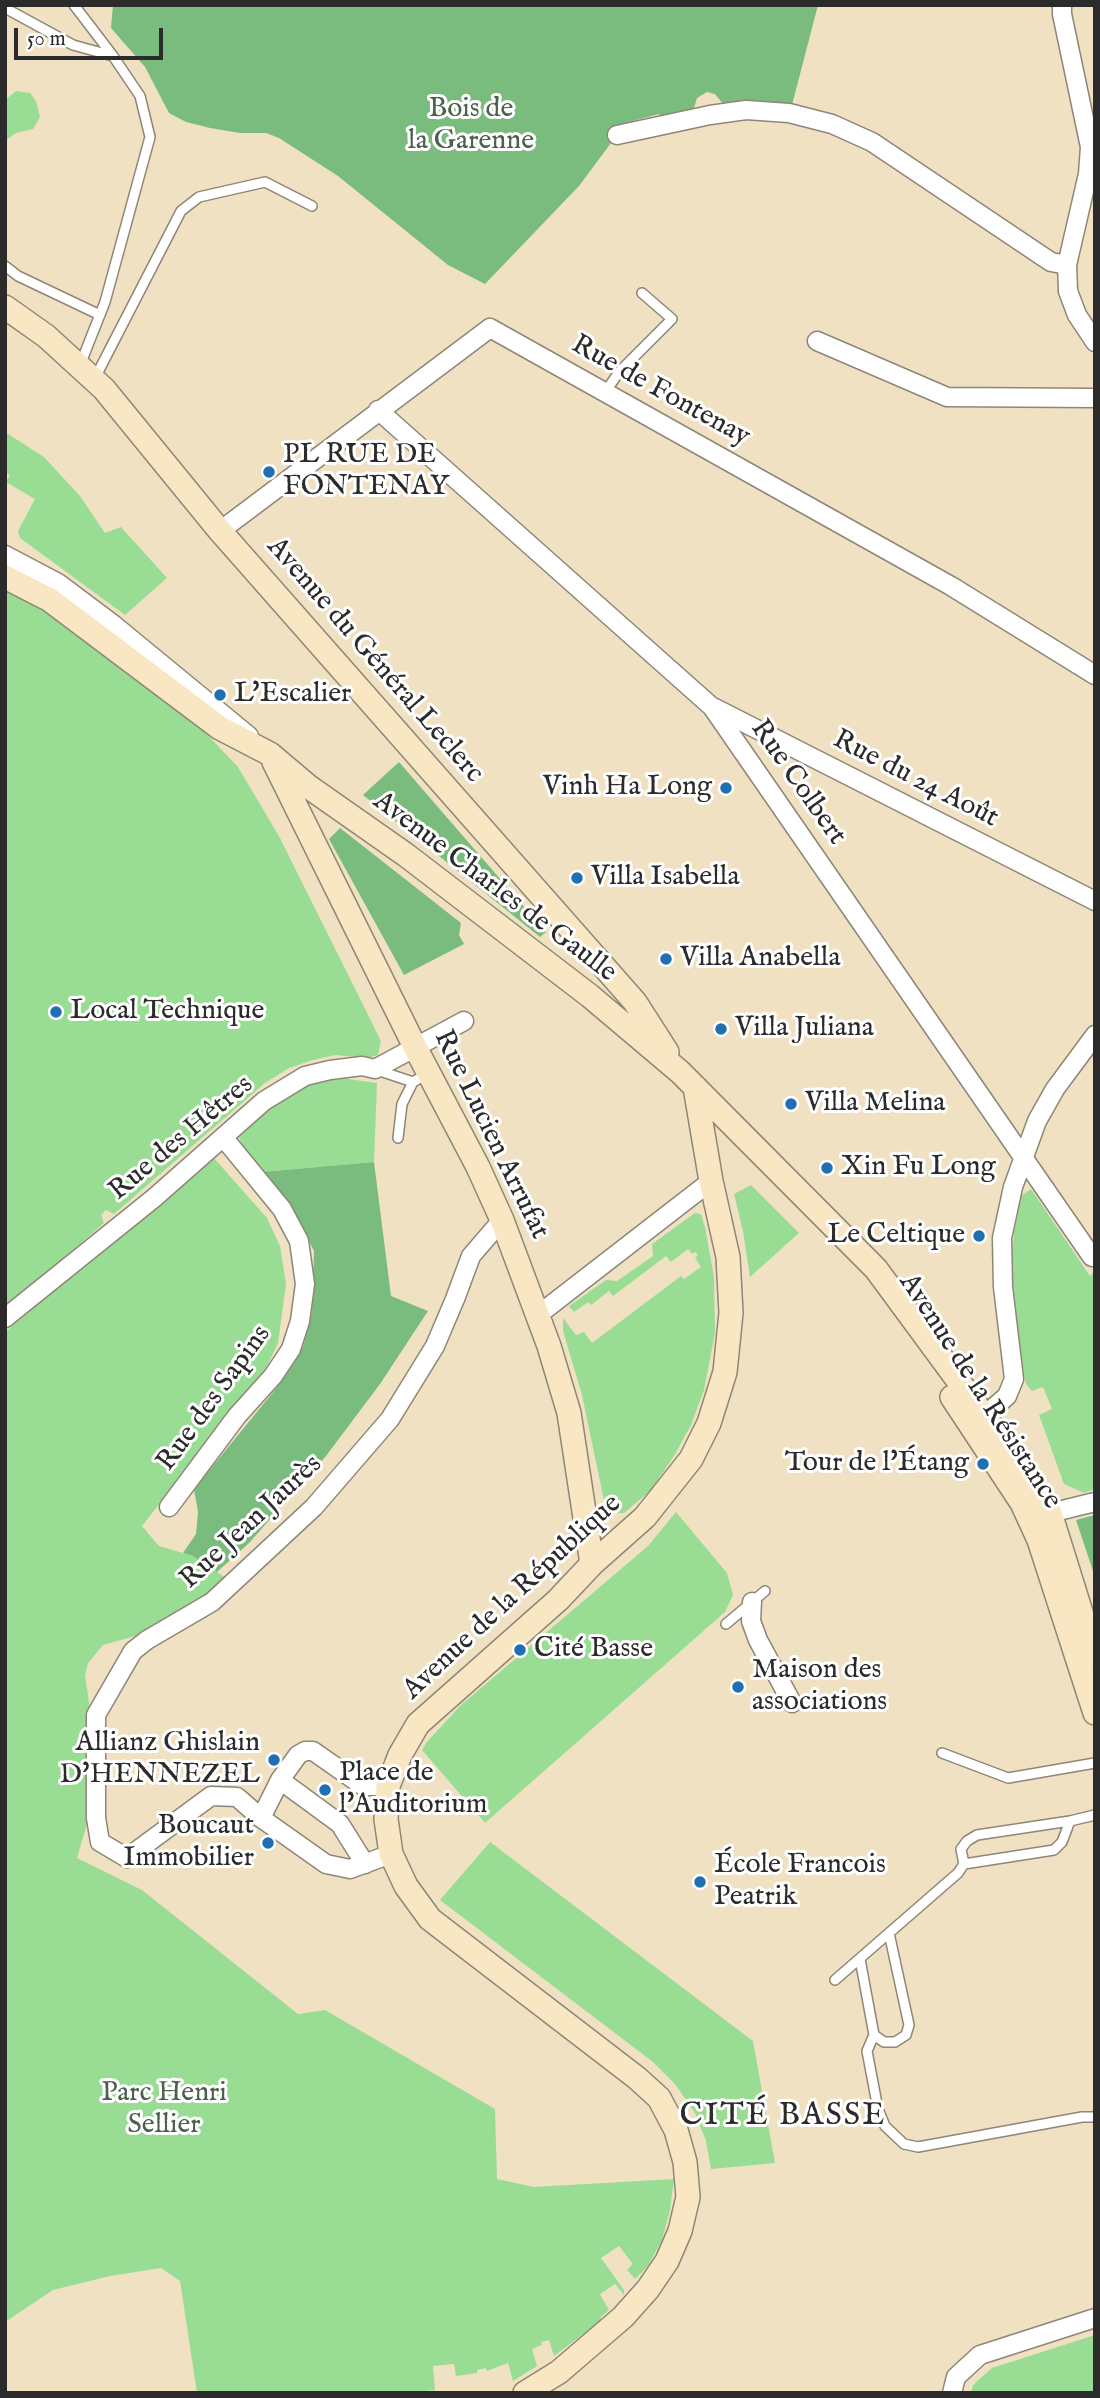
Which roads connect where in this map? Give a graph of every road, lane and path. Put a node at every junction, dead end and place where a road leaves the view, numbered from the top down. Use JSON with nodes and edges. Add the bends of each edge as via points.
{"nodes":[{"id":1,"x":74,"y":5,"type":"edge"},
{"id":2,"x":1062,"y":5,"type":"edge"},
{"id":3,"x":5,"y":8,"type":"edge"},
{"id":4,"x":113,"y":55,"type":"junction"},
{"id":5,"x":617,"y":135,"type":"dead end"},
{"id":6,"x":312,"y":206,"type":"dead end"},
{"id":7,"x":1067,"y":265,"type":"junction"},
{"id":8,"x":5,"y":266,"type":"edge"},
{"id":9,"x":642,"y":293,"type":"dead end"},
{"id":10,"x":5,"y":307,"type":"edge"},
{"id":11,"x":100,"y":315,"type":"junction"},
{"id":12,"x":817,"y":341,"type":"dead end"},
{"id":13,"x":1095,"y":342,"type":"edge"},
{"id":14,"x":87,"y":373,"type":"junction"},
{"id":15,"x":606,"y":391,"type":"junction"},
{"id":16,"x":1095,"y":398,"type":"edge"},
{"id":17,"x":378,"y":410,"type":"junction"},
{"id":18,"x":220,"y":531,"type":"junction"},
{"id":19,"x":5,"y":555,"type":"edge"},
{"id":20,"x":5,"y":577,"type":"edge"},
{"id":21,"x":155,"y":660,"type":"junction"},
{"id":22,"x":1095,"y":675,"type":"edge"},
{"id":23,"x":180,"y":697,"type":"junction"},
{"id":24,"x":712,"y":706,"type":"junction"},
{"id":25,"x":270,"y":754,"type":"junction"},
{"id":26,"x":1095,"y":901,"type":"edge"},
{"id":27,"x":464,"y":1021,"type":"dead end"},
{"id":28,"x":1095,"y":1035,"type":"edge"},
{"id":29,"x":415,"y":1047,"type":"junction"},
{"id":30,"x":375,"y":1069,"type":"junction"},
{"id":31,"x":420,"y":1077,"type":"junction"},
{"id":32,"x":687,"y":1080,"type":"junction"},
{"id":33,"x":223,"y":1137,"type":"junction"},
{"id":34,"x":398,"y":1138,"type":"dead end"},
{"id":35,"x":1022,"y":1158,"type":"junction"},
{"id":36,"x":711,"y":1181,"type":"junction"},
{"id":37,"x":502,"y":1220,"type":"junction"},
{"id":38,"x":837,"y":1230,"type":"junction"},
{"id":39,"x":1092,"y":1257,"type":"dead end"},
{"id":40,"x":538,"y":1315,"type":"junction"},
{"id":41,"x":5,"y":1318,"type":"edge"},
{"id":42,"x":984,"y":1416,"type":"junction"},
{"id":43,"x":982,"y":1441,"type":"junction"},
{"id":44,"x":1095,"y":1502,"type":"edge"},
{"id":45,"x":1022,"y":1503,"type":"junction"},
{"id":46,"x":169,"y":1507,"type":"dead end"},
{"id":47,"x":1050,"y":1513,"type":"junction"},
{"id":48,"x":592,"y":1564,"type":"junction"},
{"id":49,"x":759,"y":1596,"type":"joint"},
{"id":50,"x":726,"y":1624,"type":"dead end"},
{"id":51,"x":1095,"y":1657,"type":"edge"},
{"id":52,"x":792,"y":1703,"type":"dead end"},
{"id":53,"x":1095,"y":1713,"type":"edge"},
{"id":54,"x":942,"y":1753,"type":"dead end"},
{"id":55,"x":1095,"y":1763,"type":"edge"},
{"id":56,"x":280,"y":1780,"type":"junction"},
{"id":57,"x":388,"y":1786,"type":"junction"},
{"id":58,"x":1095,"y":1815,"type":"edge"},
{"id":59,"x":261,"y":1818,"type":"junction"},
{"id":60,"x":1070,"y":1821,"type":"junction"},
{"id":61,"x":391,"y":1854,"type":"junction"},
{"id":62,"x":365,"y":1864,"type":"junction"},
{"id":63,"x":964,"y":1864,"type":"junction"},
{"id":64,"x":889,"y":1933,"type":"junction"},
{"id":65,"x":860,"y":1959,"type":"junction"},
{"id":66,"x":835,"y":1980,"type":"dead end"},
{"id":67,"x":874,"y":2035,"type":"junction"},
{"id":68,"x":1095,"y":2117,"type":"edge"},
{"id":69,"x":1095,"y":2318,"type":"edge"},
{"id":70,"x":524,"y":2393,"type":"edge"},
{"id":71,"x":952,"y":2393,"type":"edge"}],
"edges":[{"from":1,"to":4,"type":"lane"},
{"from":2,"to":7,"type":"street","via":[[1090,147]]},
{"from":3,"to":4,"type":"lane","via":[[73,45]]},
{"from":4,"to":11,"type":"lane","via":[[140,96],[150,136]]},
{"from":5,"to":7,"type":"street","via":[[746,110],[789,113],[832,124],[872,142],[1051,262]]},
{"from":6,"to":14,"type":"lane","via":[[265,183],[199,197],[181,211]]},
{"from":7,"to":13,"type":"street","via":[[1068,291]]},
{"from":8,"to":11,"type":"lane"},
{"from":9,"to":15,"type":"lane","via":[[672,319]]},
{"from":10,"to":14,"type":"street","name":"Avenue du Général Leclerc"},
{"from":11,"to":14,"type":"lane"},
{"from":12,"to":16,"type":"street","via":[[947,397]]},
{"from":14,"to":18,"type":"street","name":"Avenue du Général Leclerc"},
{"from":15,"to":17,"type":"street","name":"Rue de Fontenay","via":[[490,328]]},
{"from":15,"to":22,"type":"street","name":"Rue de Fontenay","via":[[951,586]]},
{"from":17,"to":18,"type":"street","name":"Rue de Fontenay"},
{"from":17,"to":24,"type":"street","name":"Rue Colbert"},
{"from":18,"to":32,"type":"street","name":"Avenue du Général Leclerc","via":[[635,1002]]},
{"from":19,"to":21,"type":"street","name":"Avenue Charles de Gaulle","via":[[58,583]]},
{"from":20,"to":23,"type":"street","name":"Avenue Charles de Gaulle","via":[[50,600]]},
{"from":21,"to":23,"type":"street"},
{"from":21,"to":25,"type":"street","name":"Avenue Charles de Gaulle"},
{"from":23,"to":25,"type":"street","name":"Avenue Charles de Gaulle","via":[[220,728]]},
{"from":24,"to":26,"type":"street","name":"Rue du 24 Août"},
{"from":24,"to":35,"type":"street","name":"Rue Colbert"},
{"from":25,"to":29,"type":"street","name":"Rue Lucien Arrufat"},
{"from":25,"to":32,"type":"street","name":"Avenue Charles de Gaulle","via":[[309,788],[406,855],[590,996]]},
{"from":27,"to":29,"type":"street","name":"Rue des Hêtres"},
{"from":28,"to":35,"type":"street","via":[[1055,1089]]},
{"from":29,"to":30,"type":"street","name":"Rue des Hêtres"},
{"from":29,"to":31,"type":"street","name":"Rue Lucien Arrufat"},
{"from":30,"to":31,"type":"lane"},
{"from":30,"to":33,"type":"street","name":"Rue des Hêtres","via":[[362,1066],[305,1076],[264,1101]]},
{"from":31,"to":34,"type":"lane","via":[[402,1104]]},
{"from":31,"to":37,"type":"street","name":"Rue Lucien Arrufat","via":[[478,1167]]},
{"from":32,"to":36,"type":"street","name":"Avenue de la République"},
{"from":32,"to":38,"type":"street","name":"Avenue de la Résistance"},
{"from":33,"to":41,"type":"street","name":"Rue des Hêtres"},
{"from":33,"to":46,"type":"street","name":"Rue des Sapins","via":[[282,1209],[299,1241],[304,1296],[290,1349],[273,1376]]},
{"from":35,"to":39,"type":"street","name":"Rue Colbert"},
{"from":35,"to":42,"type":"street","via":[[1002,1238],[1014,1379],[1004,1400]]},
{"from":36,"to":40,"type":"street"},
{"from":36,"to":48,"type":"street","name":"Avenue de la République","via":[[728,1257],[731,1312],[725,1372],[717,1398],[697,1447],[670,1488],[646,1517]]},
{"from":37,"to":40,"type":"street","name":"Rue Lucien Arrufat"},
{"from":37,"to":59,"type":"street","name":"Rue Jean Jaurès","via":[[471,1256],[435,1346],[390,1419],[314,1507],[212,1602],[133,1651],[96,1715],[100,1842],[127,1858],[211,1796],[237,1797]]},
{"from":38,"to":42,"type":"street","name":"Avenue de la Résistance","via":[[876,1269]]},
{"from":38,"to":43,"type":"street","name":"Avenue de la Résistance"},
{"from":40,"to":48,"type":"street","name":"Rue Lucien Arrufat","via":[[569,1413]]},
{"from":42,"to":43,"type":"street"},
{"from":42,"to":47,"type":"street","name":"Avenue de la Résistance"},
{"from":43,"to":45,"type":"street","name":"Avenue de la Résistance"},
{"from":44,"to":47,"type":"street"},
{"from":45,"to":47,"type":"street"},
{"from":45,"to":53,"type":"street","name":"Avenue de la Résistance","via":[[1059,1596]]},
{"from":47,"to":51,"type":"street","name":"Avenue de la Résistance"},
{"from":48,"to":57,"type":"street","name":"Avenue de la République","via":[[418,1724]]},
{"from":49,"to":50,"type":"lane"},
{"from":49,"to":52,"type":"street","via":[[751,1621]]},
{"from":54,"to":55,"type":"lane","via":[[1008,1779]]},
{"from":56,"to":57,"type":"street","via":[[298,1755],[313,1751],[363,1786]]},
{"from":56,"to":59,"type":"street"},
{"from":56,"to":62,"type":"street","via":[[340,1824]]},
{"from":57,"to":61,"type":"street","name":"Avenue de la République"},
{"from":58,"to":60,"type":"lane"},
{"from":59,"to":62,"type":"street","via":[[326,1864],[350,1870]]},
{"from":60,"to":63,"type":"lane","via":[[1054,1850]]},
{"from":60,"to":63,"type":"lane","via":[[977,1835],[961,1849]]},
{"from":61,"to":62,"type":"street"},
{"from":61,"to":70,"type":"street","name":"Avenue de la République","via":[[406,1886],[430,1919],[659,2098],[676,2130],[685,2162],[688,2197],[680,2231],[648,2289],[559,2372]]},
{"from":63,"to":64,"type":"lane"},
{"from":64,"to":65,"type":"lane"},
{"from":64,"to":67,"type":"lane","via":[[909,2025],[906,2035],[895,2042]]},
{"from":65,"to":66,"type":"lane"},
{"from":65,"to":67,"type":"lane"},
{"from":67,"to":68,"type":"lane","via":[[867,2051],[878,2109],[884,2126],[904,2144],[918,2147]]},
{"from":69,"to":71,"type":"street","via":[[980,2355],[956,2377]]}]}
